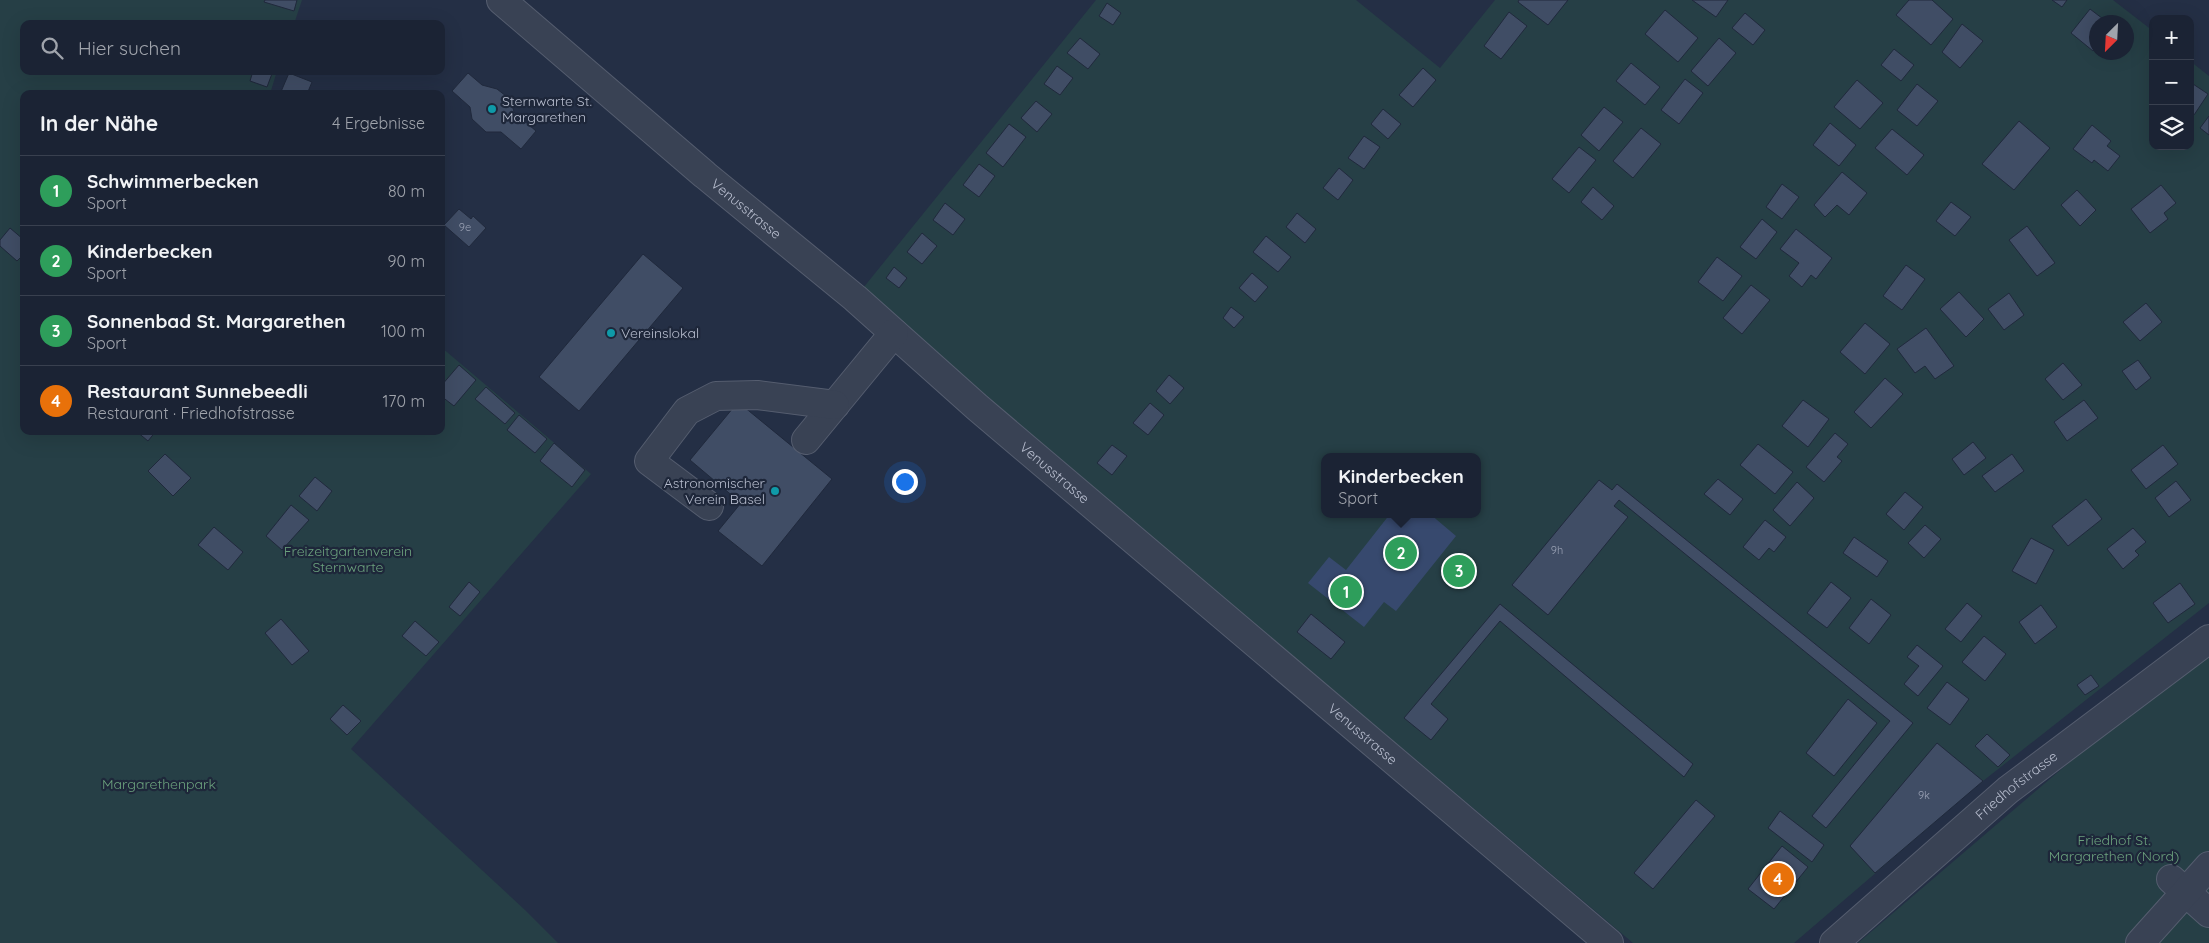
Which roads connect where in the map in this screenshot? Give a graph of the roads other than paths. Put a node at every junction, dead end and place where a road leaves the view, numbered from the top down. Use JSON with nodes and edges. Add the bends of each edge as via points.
{"nodes":[{"id":1,"x":501,"y":0,"type":"edge"},
{"id":2,"x":894,"y":333,"type":"junction"},
{"id":3,"x":835,"y":405,"type":"junction"},
{"id":4,"x":806,"y":440,"type":"dead end"},
{"id":5,"x":709,"y":506,"type":"dead end"},
{"id":6,"x":2209,"y":639,"type":"edge"},
{"id":7,"x":2209,"y":866,"type":"edge"},
{"id":8,"x":2178,"y":886,"type":"junction"},
{"id":9,"x":2209,"y":913,"type":"edge"},
{"id":10,"x":1609,"y":943,"type":"edge"},
{"id":11,"x":1834,"y":943,"type":"edge"},
{"id":12,"x":2140,"y":943,"type":"edge"}],
"edges":[{"from":1,"to":2,"type":"street","name":"Venusstrasse"},
{"from":2,"to":3,"type":"street"},
{"from":2,"to":10,"type":"street","name":"Venusstrasse","via":[[976,407]]},
{"from":3,"to":4,"type":"street"},
{"from":3,"to":5,"type":"street","via":[[757,395],[716,396],[687,411],[649,461]]},
{"from":6,"to":11,"type":"street","name":"Friedhofstrasse","via":[[2008,790]]},
{"from":7,"to":8,"type":"street"},
{"from":8,"to":9,"type":"street"},
{"from":8,"to":12,"type":"street"}]}
